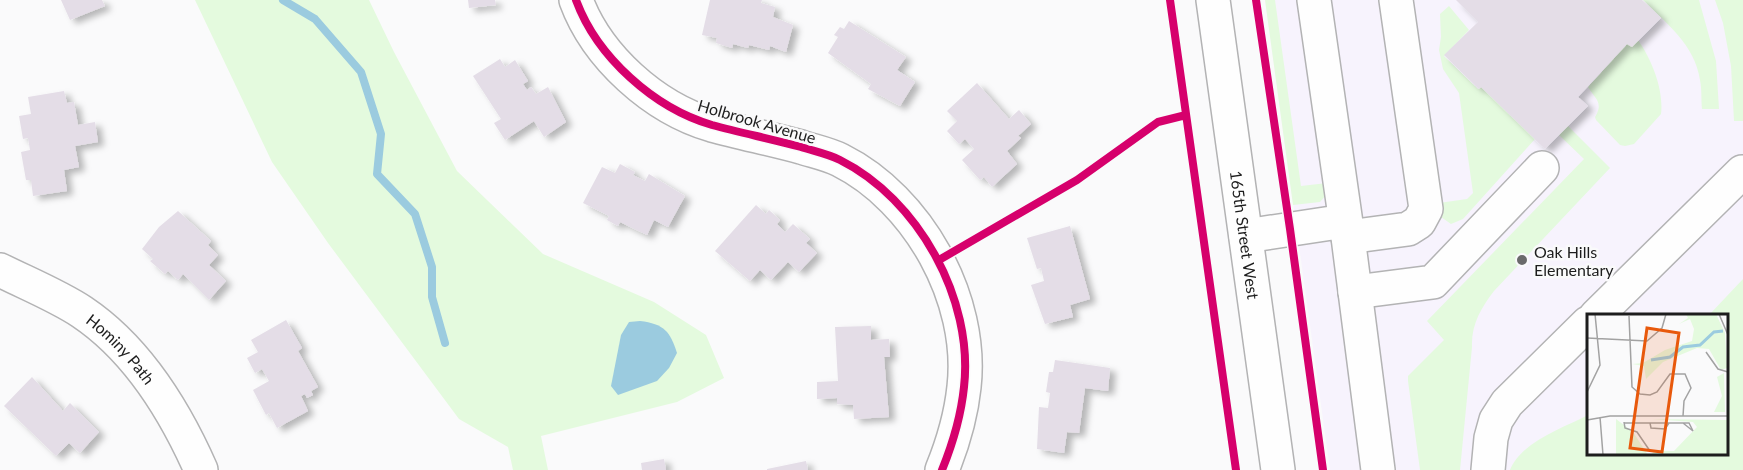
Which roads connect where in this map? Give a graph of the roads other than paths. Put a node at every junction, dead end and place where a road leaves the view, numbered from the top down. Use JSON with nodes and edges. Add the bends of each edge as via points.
{"nodes":[{"id":1,"x":576,"y":0,"type":"edge"},
{"id":2,"x":1213,"y":0,"type":"edge"},
{"id":3,"x":1314,"y":0,"type":"edge"},
{"id":4,"x":1396,"y":0,"type":"edge"},
{"id":5,"x":1542,"y":168,"type":"dead end"},
{"id":6,"x":1742,"y":172,"type":"edge"},
{"id":7,"x":1347,"y":229,"type":"junction"},
{"id":8,"x":1246,"y":236,"type":"junction"},
{"id":9,"x":0,"y":270,"type":"edge"},
{"id":10,"x":1355,"y":292,"type":"junction"},
{"id":11,"x":1597,"y":314,"type":"edge"},
{"id":12,"x":1587,"y":324,"type":"edge"},
{"id":13,"x":201,"y":470,"type":"edge"},
{"id":14,"x":942,"y":470,"type":"edge"},
{"id":15,"x":1278,"y":470,"type":"edge"},
{"id":16,"x":1378,"y":470,"type":"edge"},
{"id":17,"x":1488,"y":470,"type":"edge"}],
"edges":[{"from":1,"to":14,"type":"street","name":"Holbrook Avenue","via":[[602,46],[626,74],[657,99],[711,124],[839,160],[886,191],[927,241],[951,291],[964,360],[960,411]]},
{"from":2,"to":8,"type":"street","name":"165th Street West"},
{"from":3,"to":7,"type":"street"},
{"from":4,"to":7,"type":"street","via":[[1426,209],[1419,222],[1408,229]]},
{"from":5,"to":10,"type":"street","via":[[1432,282]]},
{"from":6,"to":11,"type":"street"},
{"from":7,"to":8,"type":"street"},
{"from":7,"to":10,"type":"street"},
{"from":8,"to":15,"type":"street","name":"165th Street West"},
{"from":9,"to":13,"type":"street","name":"Hominy Path","via":[[82,312],[123,348],[164,401]]},
{"from":10,"to":16,"type":"street"},
{"from":12,"to":17,"type":"street","via":[[1507,403],[1496,420]]}]}
